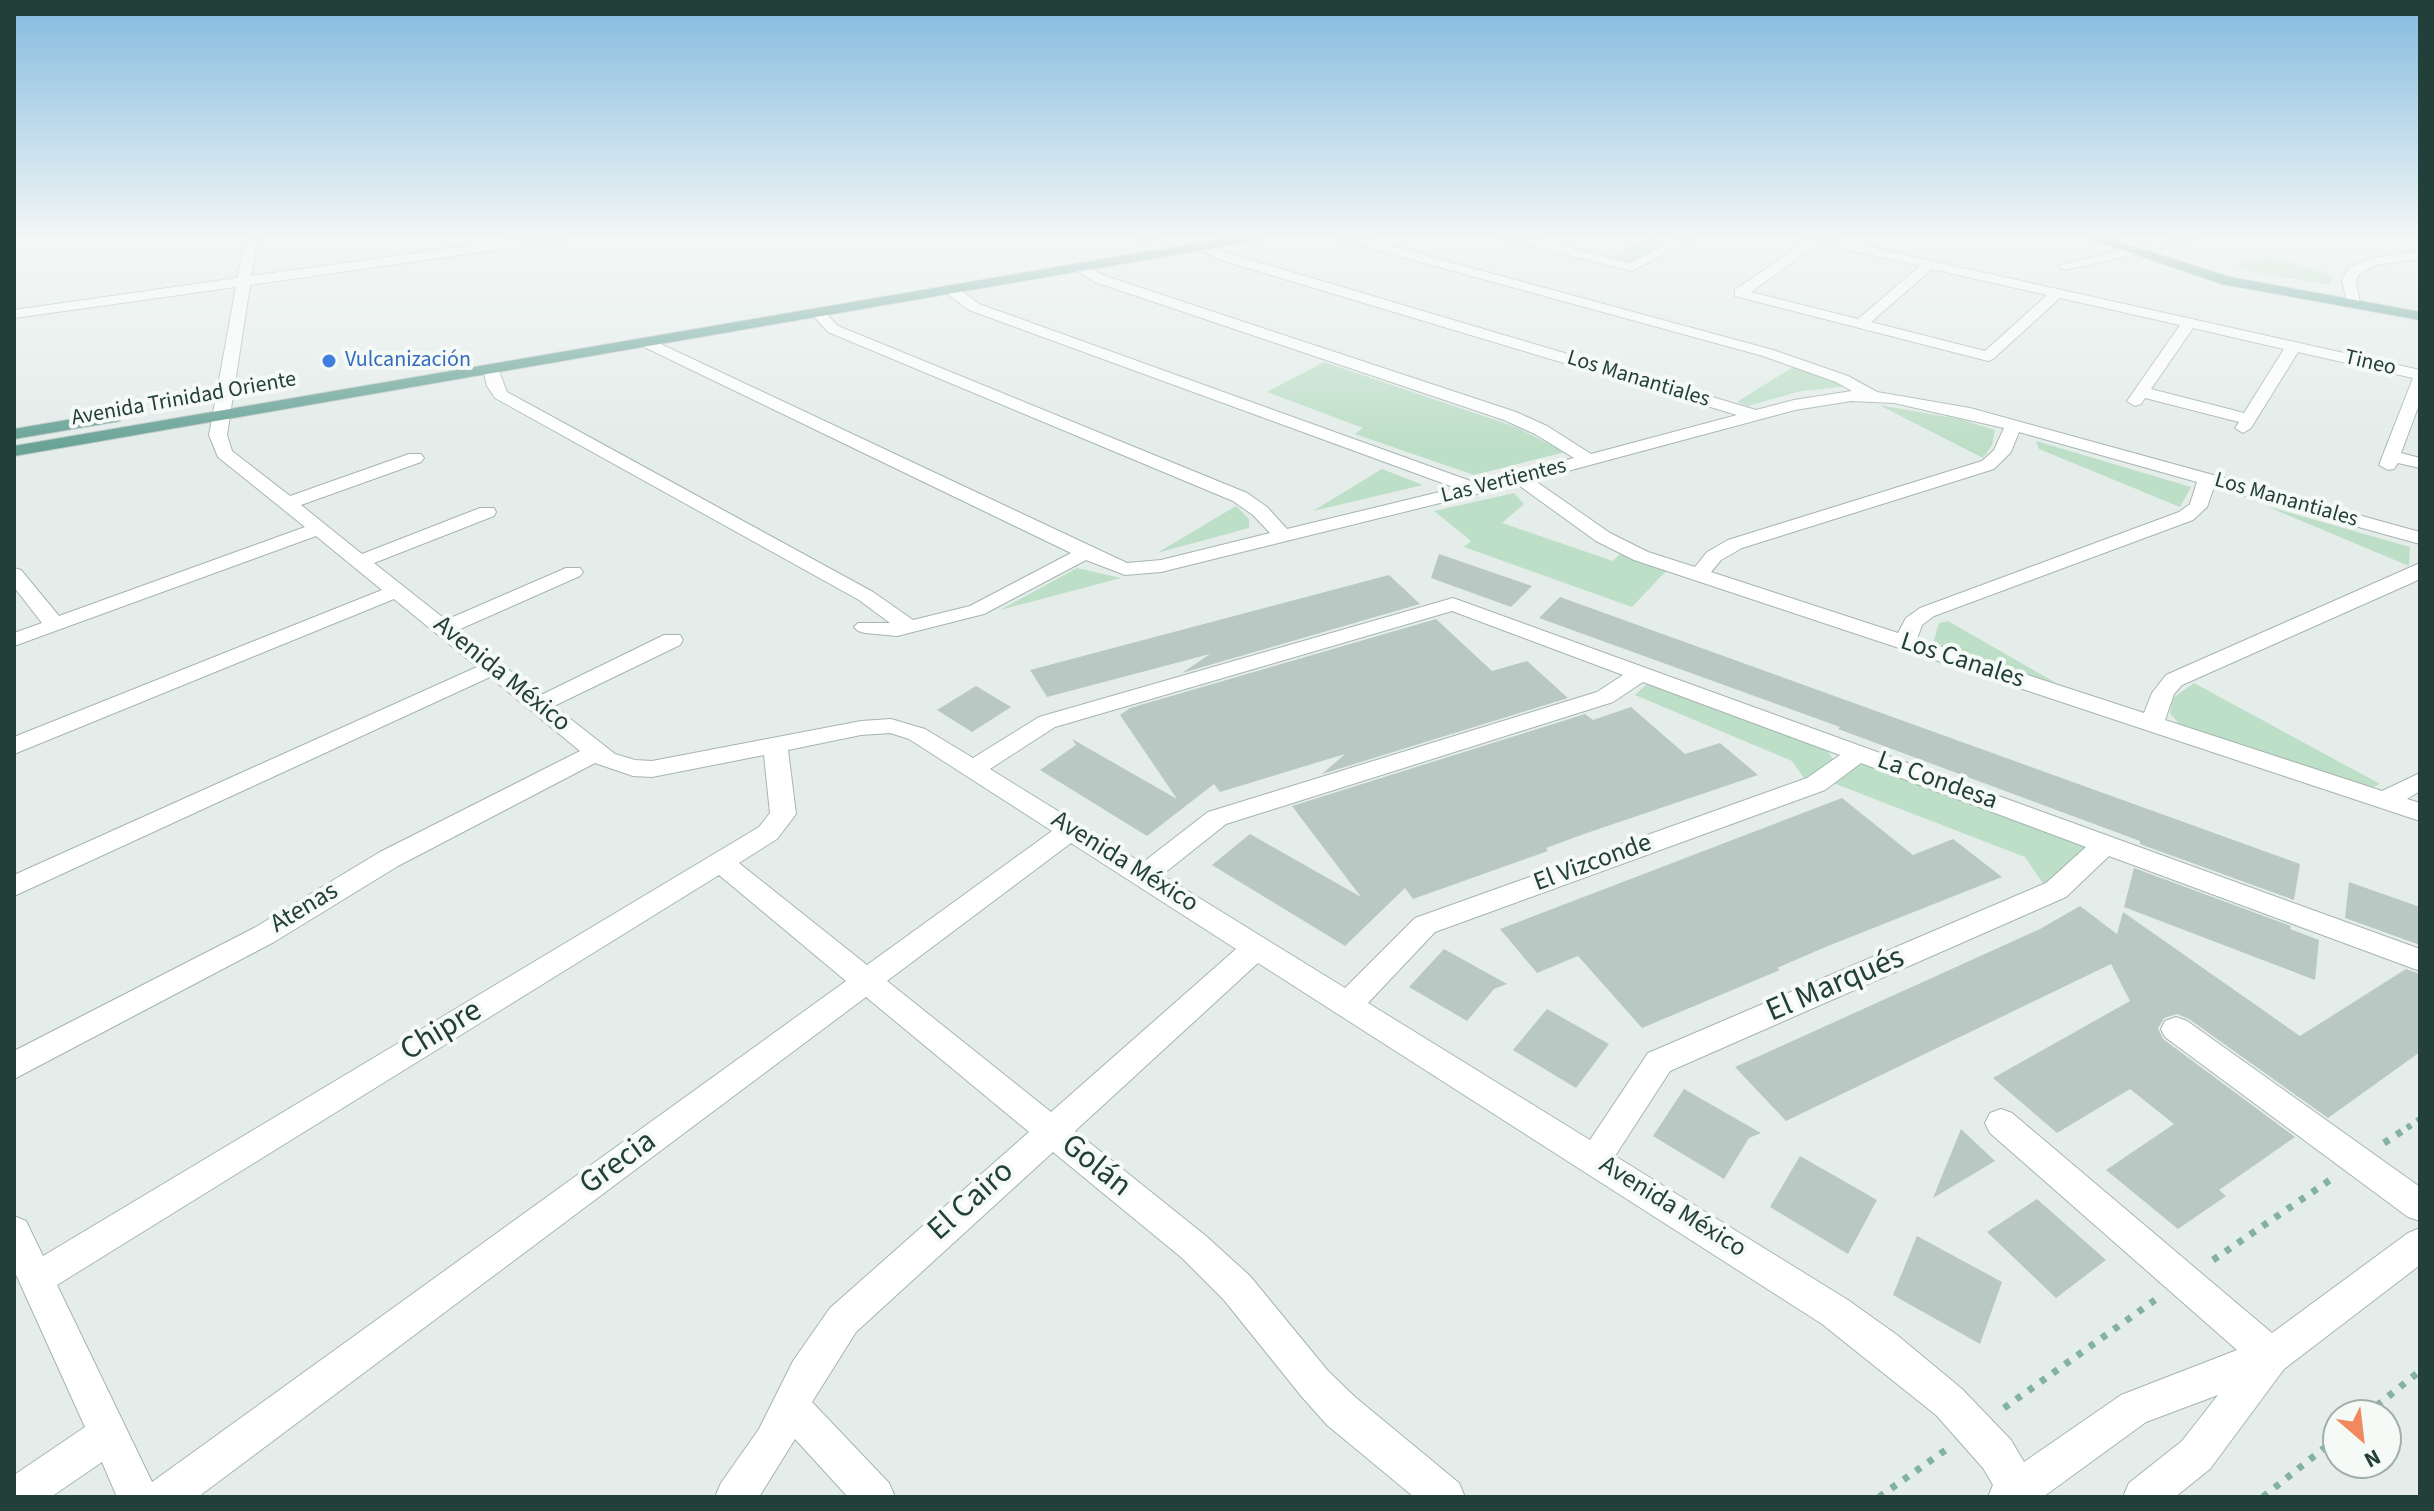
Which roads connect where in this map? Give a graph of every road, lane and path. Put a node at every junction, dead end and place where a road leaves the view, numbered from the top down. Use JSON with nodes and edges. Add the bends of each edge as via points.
{"nodes":[{"id":1,"x":68,"y":307,"type":"edge"},
{"id":2,"x":239,"y":307,"type":"edge"},
{"id":3,"x":793,"y":307,"type":"edge"},
{"id":4,"x":849,"y":307,"type":"edge"},
{"id":5,"x":973,"y":307,"type":"edge"},
{"id":6,"x":1182,"y":307,"type":"edge"},
{"id":7,"x":1392,"y":307,"type":"edge"},
{"id":8,"x":1597,"y":307,"type":"edge"},
{"id":9,"x":1790,"y":307,"type":"edge"},
{"id":10,"x":1881,"y":307,"type":"edge"},
{"id":11,"x":2042,"y":307,"type":"edge"},
{"id":12,"x":2116,"y":307,"type":"edge"},
{"id":13,"x":2382,"y":307,"type":"edge"},
{"id":14,"x":817,"y":312,"type":"junction"},
{"id":15,"x":14,"y":314,"type":"edge"},
{"id":16,"x":2420,"y":316,"type":"edge"},
{"id":17,"x":2189,"y":323,"type":"junction"},
{"id":18,"x":1859,"y":325,"type":"junction"},
{"id":19,"x":645,"y":342,"type":"junction"},
{"id":20,"x":2293,"y":347,"type":"junction"},
{"id":21,"x":491,"y":369,"type":"junction"},
{"id":22,"x":2420,"y":378,"type":"edge"},
{"id":23,"x":1873,"y":397,"type":"junction"},
{"id":24,"x":221,"y":407,"type":"junction"},
{"id":25,"x":1756,"y":415,"type":"junction"},
{"id":26,"x":2014,"y":425,"type":"junction"},
{"id":27,"x":14,"y":434,"type":"edge"},
{"id":28,"x":14,"y":451,"type":"edge"},
{"id":29,"x":415,"y":458,"type":"dead end"},
{"id":30,"x":1589,"y":460,"type":"junction"},
{"id":31,"x":2420,"y":463,"type":"edge"},
{"id":32,"x":1520,"y":478,"type":"junction"},
{"id":33,"x":2207,"y":479,"type":"junction"},
{"id":34,"x":1475,"y":489,"type":"junction"},
{"id":35,"x":286,"y":504,"type":"junction"},
{"id":36,"x":487,"y":512,"type":"dead end"},
{"id":37,"x":318,"y":529,"type":"junction"},
{"id":38,"x":1283,"y":536,"type":"junction"},
{"id":39,"x":2420,"y":538,"type":"edge"},
{"id":40,"x":1085,"y":553,"type":"junction"},
{"id":41,"x":359,"y":562,"type":"junction"},
{"id":42,"x":2420,"y":569,"type":"edge"},
{"id":43,"x":573,"y":572,"type":"dead end"},
{"id":44,"x":14,"y":574,"type":"edge"},
{"id":45,"x":1699,"y":575,"type":"junction"},
{"id":46,"x":396,"y":591,"type":"junction"},
{"id":47,"x":55,"y":625,"type":"junction"},
{"id":48,"x":865,"y":627,"type":"dead end"},
{"id":49,"x":909,"y":627,"type":"junction"},
{"id":50,"x":443,"y":629,"type":"junction"},
{"id":51,"x":14,"y":640,"type":"edge"},
{"id":52,"x":672,"y":640,"type":"dead end"},
{"id":53,"x":1905,"y":643,"type":"junction"},
{"id":54,"x":492,"y":668,"type":"junction"},
{"id":55,"x":1641,"y":673,"type":"junction"},
{"id":56,"x":538,"y":705,"type":"junction"},
{"id":57,"x":2152,"y":724,"type":"junction"},
{"id":58,"x":775,"y":745,"type":"junction"},
{"id":59,"x":14,"y":746,"type":"edge"},
{"id":60,"x":597,"y":752,"type":"junction"},
{"id":61,"x":1859,"y":753,"type":"junction"},
{"id":62,"x":974,"y":768,"type":"junction"},
{"id":63,"x":2420,"y":781,"type":"edge"},
{"id":64,"x":2383,"y":801,"type":"junction"},
{"id":65,"x":2420,"y":812,"type":"edge"},
{"id":66,"x":1072,"y":830,"type":"junction"},
{"id":67,"x":2106,"y":844,"type":"junction"},
{"id":68,"x":720,"y":862,"type":"junction"},
{"id":69,"x":1144,"y":876,"type":"junction"},
{"id":70,"x":14,"y":886,"type":"edge"},
{"id":71,"x":1257,"y":947,"type":"junction"},
{"id":72,"x":2420,"y":960,"type":"edge"},
{"id":73,"x":867,"y":981,"type":"junction"},
{"id":74,"x":1348,"y":1004,"type":"junction"},
{"id":75,"x":2176,"y":1029,"type":"dead end"},
{"id":76,"x":14,"y":1066,"type":"edge"},
{"id":77,"x":2001,"y":1123,"type":"dead end"},
{"id":78,"x":1052,"y":1131,"type":"junction"},
{"id":79,"x":1595,"y":1159,"type":"junction"},
{"id":80,"x":2420,"y":1206,"type":"edge"},
{"id":81,"x":14,"y":1232,"type":"edge"},
{"id":82,"x":2420,"y":1244,"type":"edge"},
{"id":83,"x":36,"y":1279,"type":"junction"},
{"id":84,"x":2271,"y":1356,"type":"junction"},
{"id":85,"x":2420,"y":1371,"type":"edge"},
{"id":86,"x":2385,"y":1399,"type":"edge"},
{"id":87,"x":791,"y":1407,"type":"junction"},
{"id":88,"x":1975,"y":1428,"type":"junction"},
{"id":89,"x":109,"y":1434,"type":"junction"},
{"id":90,"x":2322,"y":1450,"type":"edge"},
{"id":91,"x":2016,"y":1494,"type":"edge"},
{"id":92,"x":16,"y":1497,"type":"edge"},
{"id":93,"x":138,"y":1497,"type":"edge"},
{"id":94,"x":165,"y":1497,"type":"edge"},
{"id":95,"x":735,"y":1497,"type":"edge"},
{"id":96,"x":875,"y":1497,"type":"edge"},
{"id":97,"x":1445,"y":1497,"type":"edge"},
{"id":98,"x":1879,"y":1497,"type":"edge"},
{"id":99,"x":2143,"y":1497,"type":"edge"},
{"id":100,"x":2263,"y":1497,"type":"edge"}],
"edges":[{"from":1,"to":15,"type":"street"},
{"from":2,"to":24,"type":"street","name":"Avenida México"},
{"from":3,"to":24,"type":"main road","name":"Avenida Trinidad Oriente"},
{"from":4,"to":14,"type":"main road","name":"Avenida Trinidad Oriente"},
{"from":5,"to":34,"type":"street"},
{"from":6,"to":30,"type":"street","via":[[1510,416]]},
{"from":7,"to":25,"type":"street","name":"Los Manantiales"},
{"from":8,"to":23,"type":"street","via":[[1777,356],[1842,379]]},
{"from":9,"to":18,"type":"street"},
{"from":10,"to":18,"type":"street"},
{"from":11,"to":18,"type":"street","via":[[1988,356]]},
{"from":12,"to":17,"type":"street","name":"Tineo"},
{"from":13,"to":16,"type":"main road"},
{"from":14,"to":19,"type":"main road","name":"Avenida Trinidad Oriente"},
{"from":14,"to":38,"type":"street","via":[[833,329],[1240,497]]},
{"from":17,"to":20,"type":"street","name":"Tineo"},
{"from":17,"to":20,"type":"street","via":[[2138,397],[2245,424]]},
{"from":19,"to":21,"type":"main road","name":"Avenida Trinidad Oriente"},
{"from":19,"to":40,"type":"street"},
{"from":20,"to":22,"type":"street","name":"Tineo"},
{"from":21,"to":24,"type":"main road","name":"Avenida Trinidad Oriente"},
{"from":21,"to":49,"type":"street","via":[[501,395],[866,596]]},
{"from":22,"to":31,"type":"street","via":[[2390,461]]},
{"from":23,"to":25,"type":"street","name":"Las Vertientes","via":[[1811,401]]},
{"from":23,"to":26,"type":"street","name":"Los Manantiales","via":[[1940,406]]},
{"from":24,"to":27,"type":"main road","name":"Avenida Trinidad Oriente"},
{"from":24,"to":28,"type":"main road","name":"Avenida Trinidad Oriente"},
{"from":24,"to":35,"type":"street","name":"Avenida México","via":[[218,442],[224,453]]},
{"from":25,"to":30,"type":"street","name":"Las Vertientes"},
{"from":26,"to":33,"type":"street","name":"Los Manantiales"},
{"from":26,"to":45,"type":"street","via":[[1999,457],[1982,468],[1735,544],[1714,556]]},
{"from":29,"to":35,"type":"street"},
{"from":30,"to":32,"type":"street","name":"Las Vertientes"},
{"from":32,"to":34,"type":"street","name":"Las Vertientes"},
{"from":32,"to":45,"type":"street","name":"Los Canales","via":[[1624,548]]},
{"from":33,"to":39,"type":"street","name":"Los Manantiales"},
{"from":33,"to":53,"type":"street","via":[[2198,507],[2186,516],[1927,612],[1913,622]]},
{"from":34,"to":38,"type":"street","name":"Las Vertientes"},
{"from":35,"to":37,"type":"street","name":"Avenida México"},
{"from":36,"to":41,"type":"street"},
{"from":37,"to":41,"type":"street","name":"Avenida México"},
{"from":37,"to":47,"type":"street"},
{"from":38,"to":40,"type":"street","name":"Las Vertientes","via":[[1135,570]]},
{"from":40,"to":49,"type":"street","via":[[977,610]]},
{"from":41,"to":46,"type":"street","name":"Avenida México"},
{"from":42,"to":57,"type":"street","via":[[2174,680],[2163,693]]},
{"from":43,"to":50,"type":"street"},
{"from":44,"to":47,"type":"street"},
{"from":45,"to":53,"type":"street","name":"Los Canales"},
{"from":46,"to":50,"type":"street","name":"Avenida México"},
{"from":46,"to":59,"type":"street"},
{"from":47,"to":51,"type":"street"},
{"from":48,"to":49,"type":"street"},
{"from":50,"to":54,"type":"street","name":"Avenida México"},
{"from":52,"to":56,"type":"street"},
{"from":53,"to":57,"type":"street","name":"Los Canales"},
{"from":54,"to":56,"type":"street","name":"Avenida México"},
{"from":54,"to":70,"type":"street"},
{"from":55,"to":61,"type":"street","name":"La Condesa"},
{"from":55,"to":62,"type":"street","name":"La Condesa","via":[[1453,604],[1047,722]]},
{"from":55,"to":69,"type":"street","via":[[1605,697],[1217,818]]},
{"from":56,"to":60,"type":"street","name":"Avenida México"},
{"from":57,"to":64,"type":"street","name":"Los Canales"},
{"from":58,"to":60,"type":"street","name":"Avenida México","via":[[652,769],[618,765]]},
{"from":58,"to":62,"type":"street","name":"Avenida México","via":[[891,726],[917,734]]},
{"from":58,"to":68,"type":"street","name":"Chipre","via":[[784,807],[780,822]]},
{"from":60,"to":76,"type":"street","name":"Atenas","via":[[389,859],[264,935]]},
{"from":61,"to":67,"type":"street","name":"La Condesa"},
{"from":61,"to":74,"type":"street","name":"El Vizconde","via":[[1816,784],[1425,925]]},
{"from":62,"to":66,"type":"street","name":"Avenida México"},
{"from":63,"to":64,"type":"street"},
{"from":64,"to":65,"type":"street","name":"Los Canales"},
{"from":66,"to":69,"type":"street","name":"Avenida México"},
{"from":66,"to":73,"type":"street","name":"Grecia"},
{"from":67,"to":72,"type":"street","name":"La Condesa"},
{"from":67,"to":79,"type":"street","name":"El Marqués","via":[[2056,890],[1659,1062]]},
{"from":68,"to":73,"type":"street","name":"Golán"},
{"from":68,"to":83,"type":"street","name":"Chipre"},
{"from":69,"to":71,"type":"street","name":"Avenida México"},
{"from":71,"to":74,"type":"street","name":"Avenida México"},
{"from":71,"to":78,"type":"street","name":"El Cairo"},
{"from":73,"to":78,"type":"street","name":"Golán"},
{"from":73,"to":94,"type":"street","name":"Grecia"},
{"from":74,"to":79,"type":"street","name":"Avenida México"},
{"from":75,"to":80,"type":"street"},
{"from":77,"to":84,"type":"street"},
{"from":78,"to":87,"type":"street","name":"El Cairo","via":[[843,1320],[806,1374]]},
{"from":78,"to":97,"type":"street","name":"Golán","via":[[1194,1247],[1237,1288],[1341,1411]]},
{"from":79,"to":88,"type":"street","name":"Avenida México","via":[[1835,1312],[1909,1367]]},
{"from":81,"to":83,"type":"street"},
{"from":82,"to":84,"type":"street"},
{"from":83,"to":89,"type":"street"},
{"from":84,"to":91,"type":"street","via":[[2134,1408]]},
{"from":84,"to":99,"type":"street","via":[[2196,1455]]},
{"from":85,"to":86,"type":"path"},
{"from":87,"to":95,"type":"street","name":"El Cairo"},
{"from":87,"to":96,"type":"street"},
{"from":88,"to":91,"type":"street","name":"Avenida México"},
{"from":88,"to":98,"type":"path"},
{"from":89,"to":92,"type":"street"},
{"from":89,"to":93,"type":"street"},
{"from":90,"to":100,"type":"path"}]}
